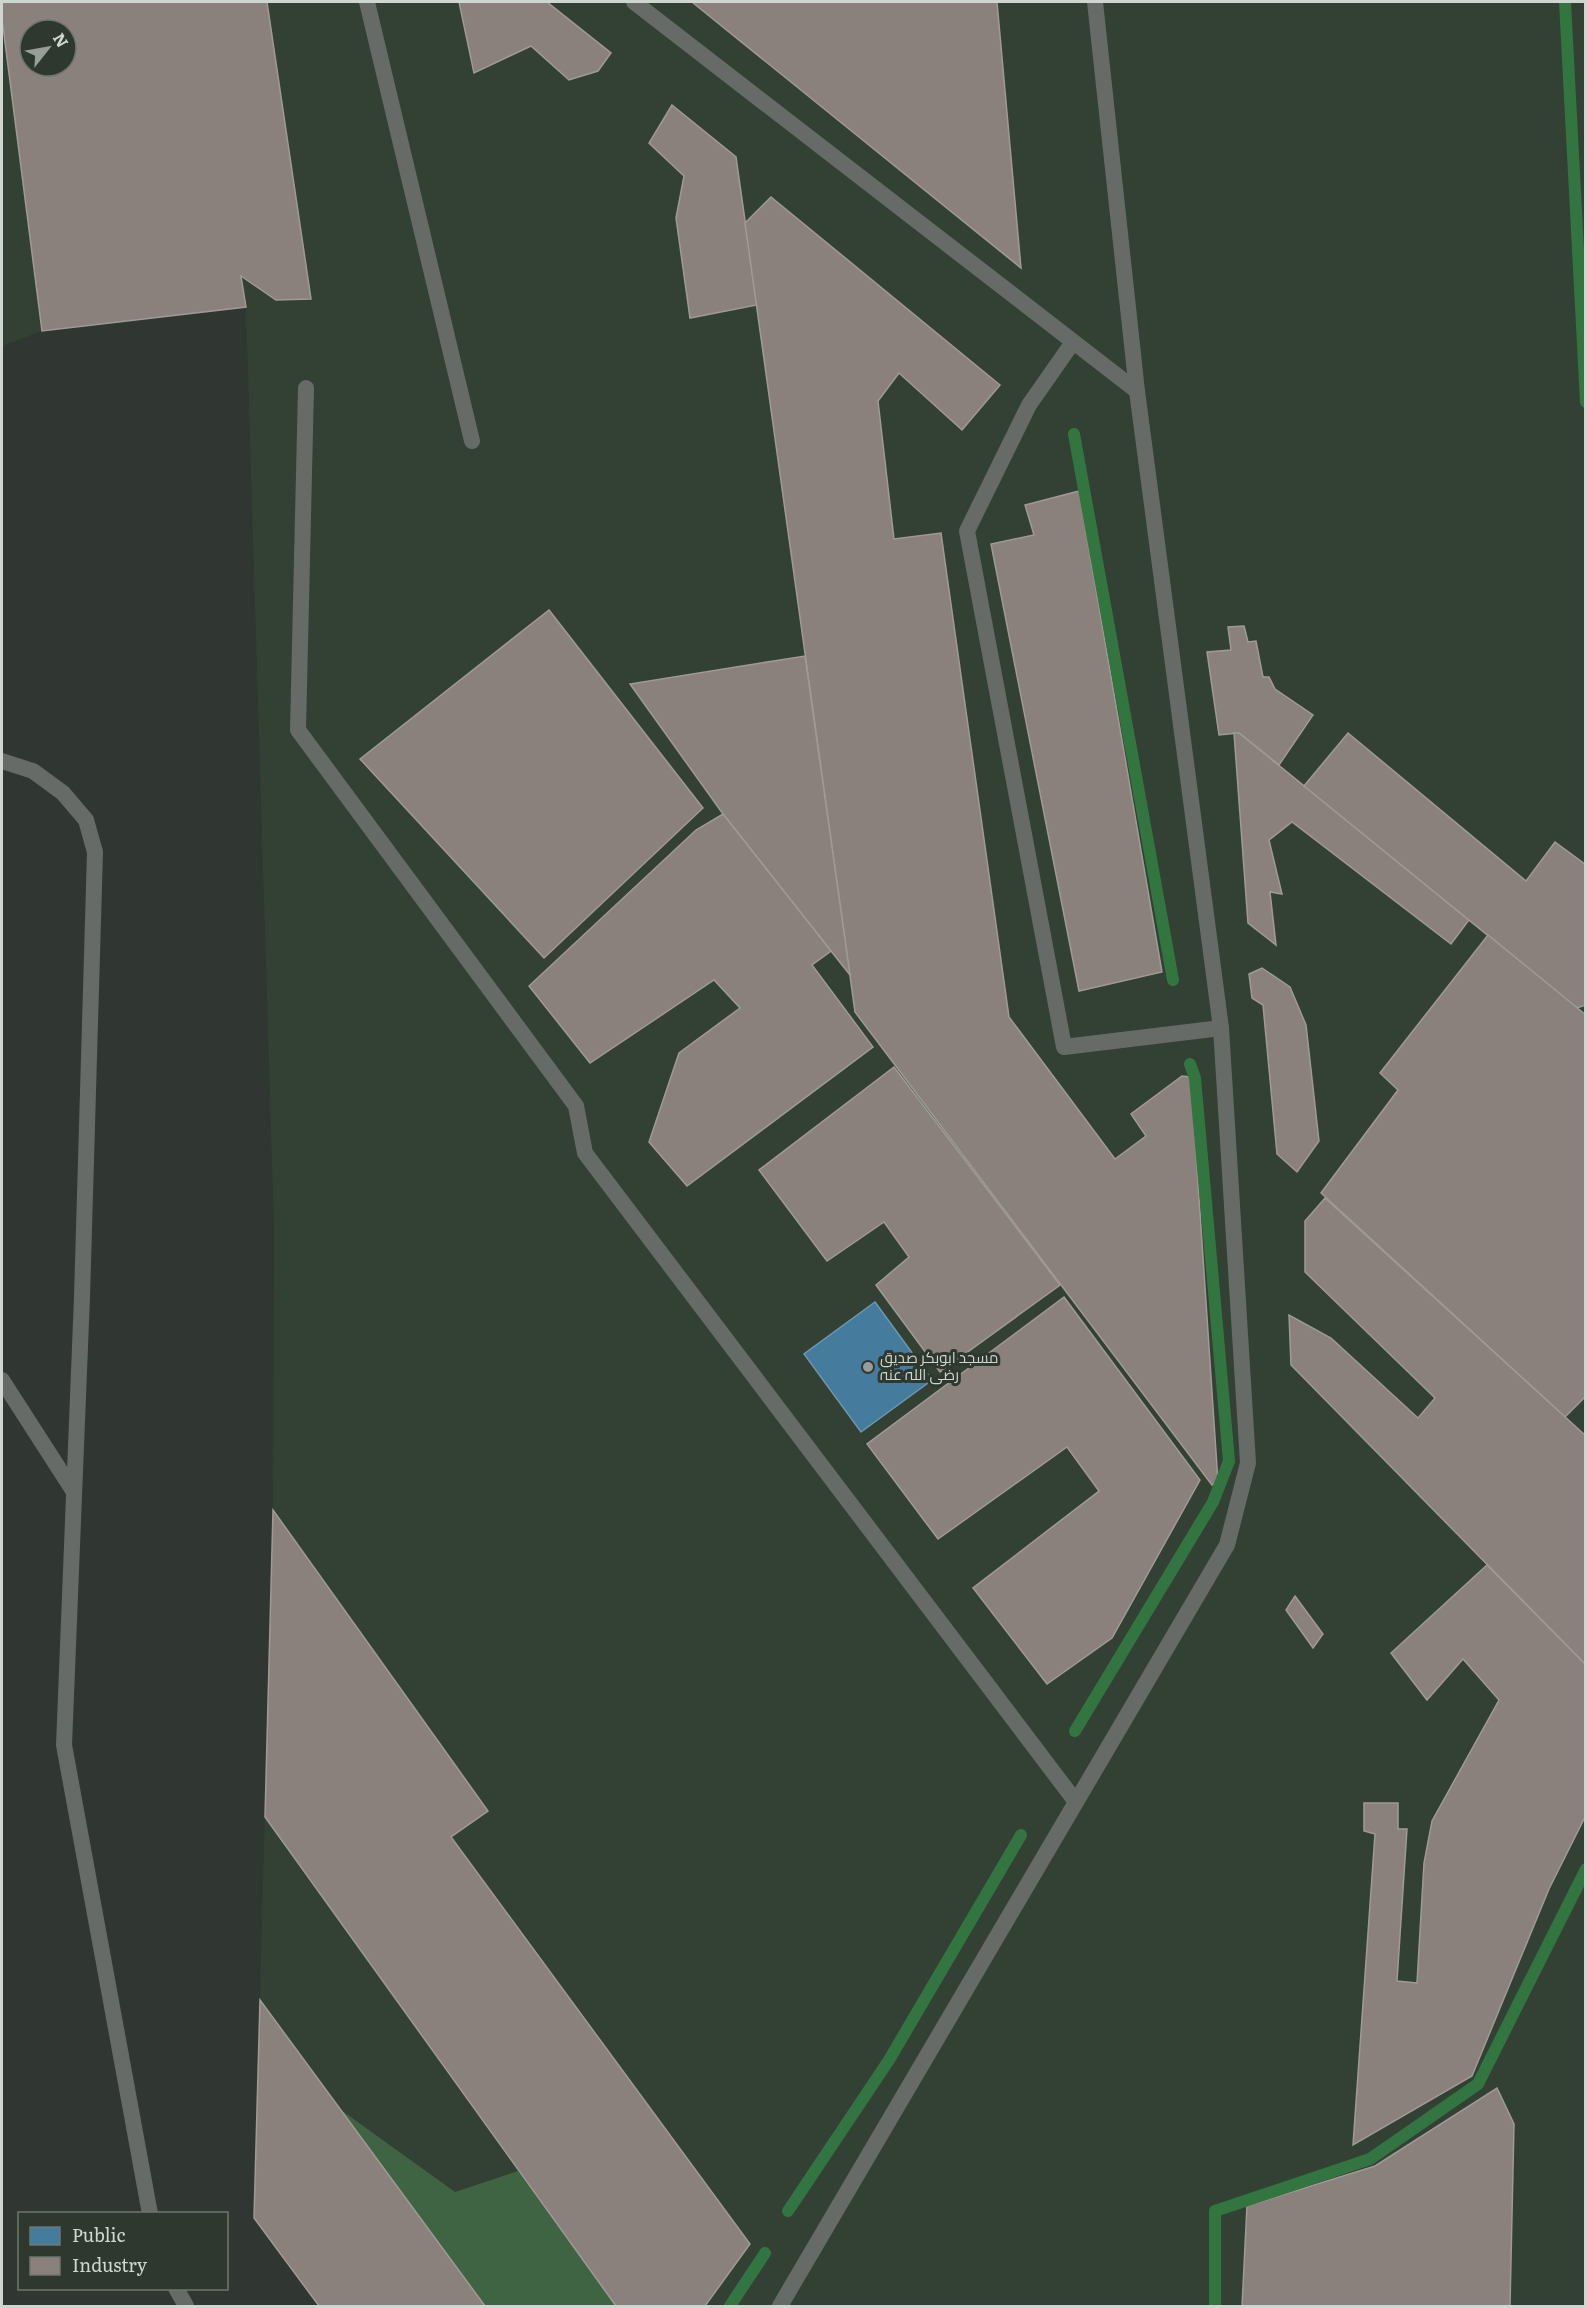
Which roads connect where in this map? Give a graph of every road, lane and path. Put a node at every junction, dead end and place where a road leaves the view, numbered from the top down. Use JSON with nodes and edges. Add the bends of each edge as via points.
{"nodes":[{"id":1,"x":367,"y":2,"type":"edge"},
{"id":2,"x":634,"y":2,"type":"edge"},
{"id":3,"x":1095,"y":2,"type":"edge"},
{"id":4,"x":1073,"y":342,"type":"junction"},
{"id":5,"x":306,"y":388,"type":"dead end"},
{"id":6,"x":1137,"y":391,"type":"junction"},
{"id":7,"x":471,"y":441,"type":"dead end"},
{"id":8,"x":2,"y":761,"type":"edge"},
{"id":9,"x":1221,"y":1028,"type":"junction"},
{"id":10,"x":2,"y":1380,"type":"edge"},
{"id":11,"x":74,"y":1492,"type":"junction"},
{"id":12,"x":1076,"y":1802,"type":"junction"},
{"id":13,"x":150,"y":2212,"type":"edge"},
{"id":14,"x":177,"y":2290,"type":"edge"},
{"id":15,"x":186,"y":2307,"type":"edge"},
{"id":16,"x":780,"y":2307,"type":"edge"}],
"edges":[{"from":1,"to":7,"type":"lane"},
{"from":2,"to":4,"type":"lane"},
{"from":3,"to":6,"type":"lane"},
{"from":4,"to":6,"type":"lane"},
{"from":4,"to":9,"type":"lane","via":[[1029,405],[967,531],[1064,1047]]},
{"from":5,"to":12,"type":"lane","via":[[298,730],[576,1106],[585,1154]]},
{"from":6,"to":9,"type":"lane"},
{"from":8,"to":11,"type":"lane","via":[[33,771],[63,794],[86,820],[95,852]]},
{"from":9,"to":12,"type":"lane","via":[[1248,1463],[1227,1545]]},
{"from":10,"to":11,"type":"lane"},
{"from":11,"to":13,"type":"lane","via":[[64,1745]]},
{"from":12,"to":16,"type":"lane"},
{"from":14,"to":15,"type":"lane"}]}
